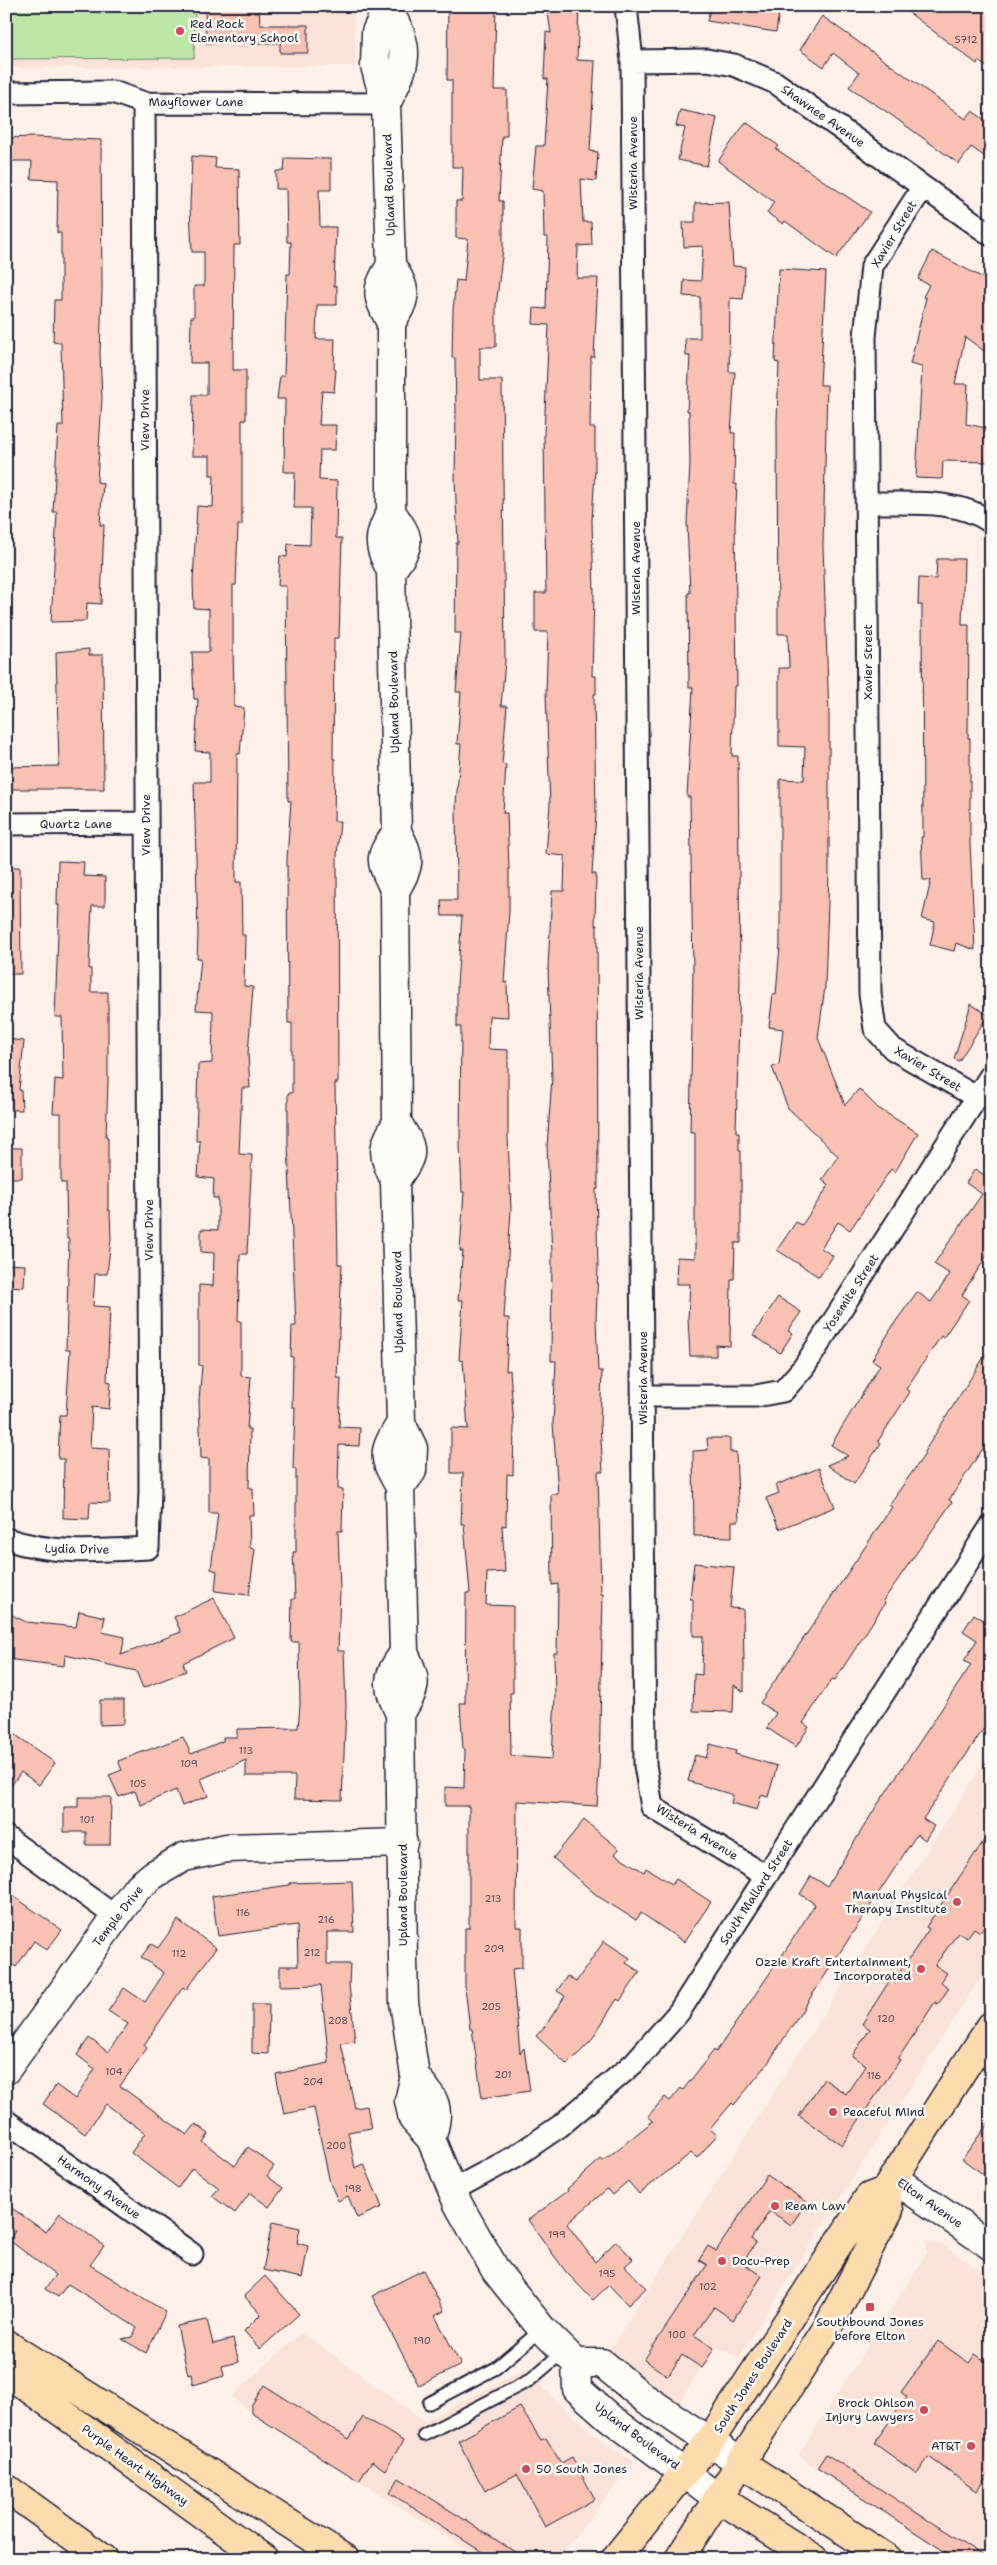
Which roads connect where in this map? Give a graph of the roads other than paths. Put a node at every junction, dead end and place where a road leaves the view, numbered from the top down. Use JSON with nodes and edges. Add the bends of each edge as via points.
{"nodes":[{"id":1,"x":626,"y":6,"type":"edge"},
{"id":2,"x":388,"y":8,"type":"edge"},
{"id":3,"x":632,"y":61,"type":"junction"},
{"id":4,"x":6,"y":93,"type":"edge"},
{"id":5,"x":144,"y":103,"type":"junction"},
{"id":6,"x":386,"y":104,"type":"junction"},
{"id":7,"x":923,"y":187,"type":"junction"},
{"id":8,"x":991,"y":234,"type":"edge"},
{"id":9,"x":867,"y":503,"type":"junction"},
{"id":10,"x":991,"y":522,"type":"edge"},
{"id":11,"x":6,"y":824,"type":"edge"},
{"id":12,"x":146,"y":824,"type":"junction"},
{"id":13,"x":991,"y":1075,"type":"edge"},
{"id":14,"x":976,"y":1097,"type":"junction"},
{"id":15,"x":643,"y":1396,"type":"junction"},
{"id":16,"x":991,"y":1526,"type":"edge"},
{"id":17,"x":6,"y":1539,"type":"edge"},
{"id":18,"x":148,"y":1548,"type":"joint"},
{"id":19,"x":6,"y":1837,"type":"edge"},
{"id":20,"x":403,"y":1843,"type":"junction"},
{"id":21,"x":766,"y":1876,"type":"junction"},
{"id":22,"x":116,"y":1917,"type":"junction"},
{"id":23,"x":991,"y":2026,"type":"edge"},
{"id":24,"x":982,"y":2059,"type":"edge"},
{"id":25,"x":6,"y":2070,"type":"edge"},
{"id":26,"x":6,"y":2121,"type":"edge"},
{"id":27,"x":889,"y":2184,"type":"junction"},
{"id":28,"x":451,"y":2191,"type":"junction"},
{"id":29,"x":991,"y":2246,"type":"edge"},
{"id":30,"x":192,"y":2254,"type":"dead end"},
{"id":31,"x":542,"y":2329,"type":"junction"},
{"id":32,"x":6,"y":2344,"type":"edge"},
{"id":33,"x":570,"y":2357,"type":"junction"},
{"id":34,"x":6,"y":2372,"type":"edge"},
{"id":35,"x":429,"y":2403,"type":"dead end"},
{"id":36,"x":424,"y":2435,"type":"dead end"},
{"id":37,"x":709,"y":2442,"type":"junction"},
{"id":38,"x":740,"y":2462,"type":"junction"},
{"id":39,"x":685,"y":2472,"type":"junction"},
{"id":40,"x":6,"y":2488,"type":"edge"},
{"id":41,"x":718,"y":2498,"type":"junction"},
{"id":42,"x":104,"y":2559,"type":"edge"},
{"id":43,"x":264,"y":2559,"type":"edge"},
{"id":44,"x":345,"y":2559,"type":"edge"},
{"id":45,"x":615,"y":2559,"type":"edge"},
{"id":46,"x":679,"y":2559,"type":"edge"},
{"id":47,"x":815,"y":2559,"type":"edge"},
{"id":48,"x":888,"y":2559,"type":"edge"}],
"edges":[{"from":1,"to":3,"type":"street","name":"Wisteria Avenue"},
{"from":2,"to":6,"type":"street","name":"Upland Boulevard","via":[[402,32],[404,67]]},
{"from":3,"to":7,"type":"street","name":"Shawnee Avenue","via":[[707,60],[734,65],[776,83]]},
{"from":3,"to":15,"type":"street","name":"Wisteria Avenue"},
{"from":4,"to":5,"type":"street","name":"Mayflower Lane","via":[[113,92]]},
{"from":5,"to":6,"type":"street","name":"Mayflower Lane"},
{"from":5,"to":12,"type":"street","name":"View Drive"},
{"from":6,"to":20,"type":"street","name":"Upland Boulevard","via":[[391,265],[404,285],[404,302],[391,323],[391,512],[406,533],[406,550],[391,571],[397,832],[408,852],[408,868],[395,891],[397,1122],[410,1145],[410,1159],[395,1181],[401,1423],[412,1448],[412,1471],[400,1487],[404,1653],[414,1674],[413,1692],[400,1714]]},
{"from":7,"to":8,"type":"street","name":"Shawnee Avenue"},
{"from":7,"to":9,"type":"street","name":"Xavier Street","via":[[872,266],[865,337]]},
{"from":9,"to":10,"type":"street","via":[[942,505],[976,512]]},
{"from":9,"to":14,"type":"street","name":"Xavier Street","via":[[870,994],[875,1029],[893,1049]]},
{"from":11,"to":12,"type":"street","name":"Quartz Lane"},
{"from":12,"to":18,"type":"street","name":"View Drive"},
{"from":13,"to":14,"type":"street","name":"Yosemite Street"},
{"from":14,"to":15,"type":"street","name":"Yosemite Street","via":[[804,1367],[783,1391],[756,1396]]},
{"from":15,"to":21,"type":"street","name":"Wisteria Avenue","via":[[645,1765],[652,1807]]},
{"from":16,"to":21,"type":"street","name":"South Mallard Street"},
{"from":17,"to":18,"type":"street","name":"Lydia Drive","via":[[32,1548],[82,1552]]},
{"from":19,"to":22,"type":"street"},
{"from":20,"to":22,"type":"street","name":"Temple Drive","via":[[227,1848],[184,1857],[136,1889]]},
{"from":20,"to":28,"type":"street","name":"Upland Boulevard","via":[[404,2002],[415,2076],[432,2097],[437,2117],[430,2139]]},
{"from":21,"to":28,"type":"street","name":"South Mallard Street","via":[[679,2012],[634,2064],[545,2137]]},
{"from":22,"to":25,"type":"street","name":"Temple Drive"},
{"from":23,"to":24,"type":"main road","name":"South Jones Boulevard"},
{"from":24,"to":27,"type":"main road","name":"South Jones Boulevard"},
{"from":26,"to":30,"type":"street","name":"Harmony Avenue"},
{"from":27,"to":29,"type":"street","name":"Elton Avenue"},
{"from":27,"to":37,"type":"main road","name":"South Jones Boulevard","via":[[869,2197]]},
{"from":27,"to":38,"type":"main road","via":[[889,2210],[846,2293],[818,2343]]},
{"from":28,"to":31,"type":"street","name":"Upland Boulevard","via":[[488,2259]]},
{"from":31,"to":33,"type":"street","name":"Upland Boulevard"},
{"from":31,"to":35,"type":"lane","via":[[496,2368]]},
{"from":32,"to":44,"type":"main road"},
{"from":33,"to":36,"type":"lane"},
{"from":33,"to":37,"type":"street","via":[[602,2363],[643,2397]]},
{"from":33,"to":39,"type":"street","name":"Upland Boulevard","via":[[577,2389],[610,2418]]},
{"from":34,"to":43,"type":"main road","name":"Purple Heart Highway"},
{"from":37,"to":38,"type":"street"},
{"from":37,"to":39,"type":"main road","name":"South Jones Boulevard"},
{"from":38,"to":41,"type":"main road"},
{"from":38,"to":48,"type":"main road"},
{"from":39,"to":41,"type":"street","name":"Upland Boulevard"},
{"from":39,"to":45,"type":"main road","name":"South Jones Boulevard"},
{"from":40,"to":42,"type":"main road"},
{"from":41,"to":46,"type":"main road"},
{"from":41,"to":47,"type":"main road"}]}
